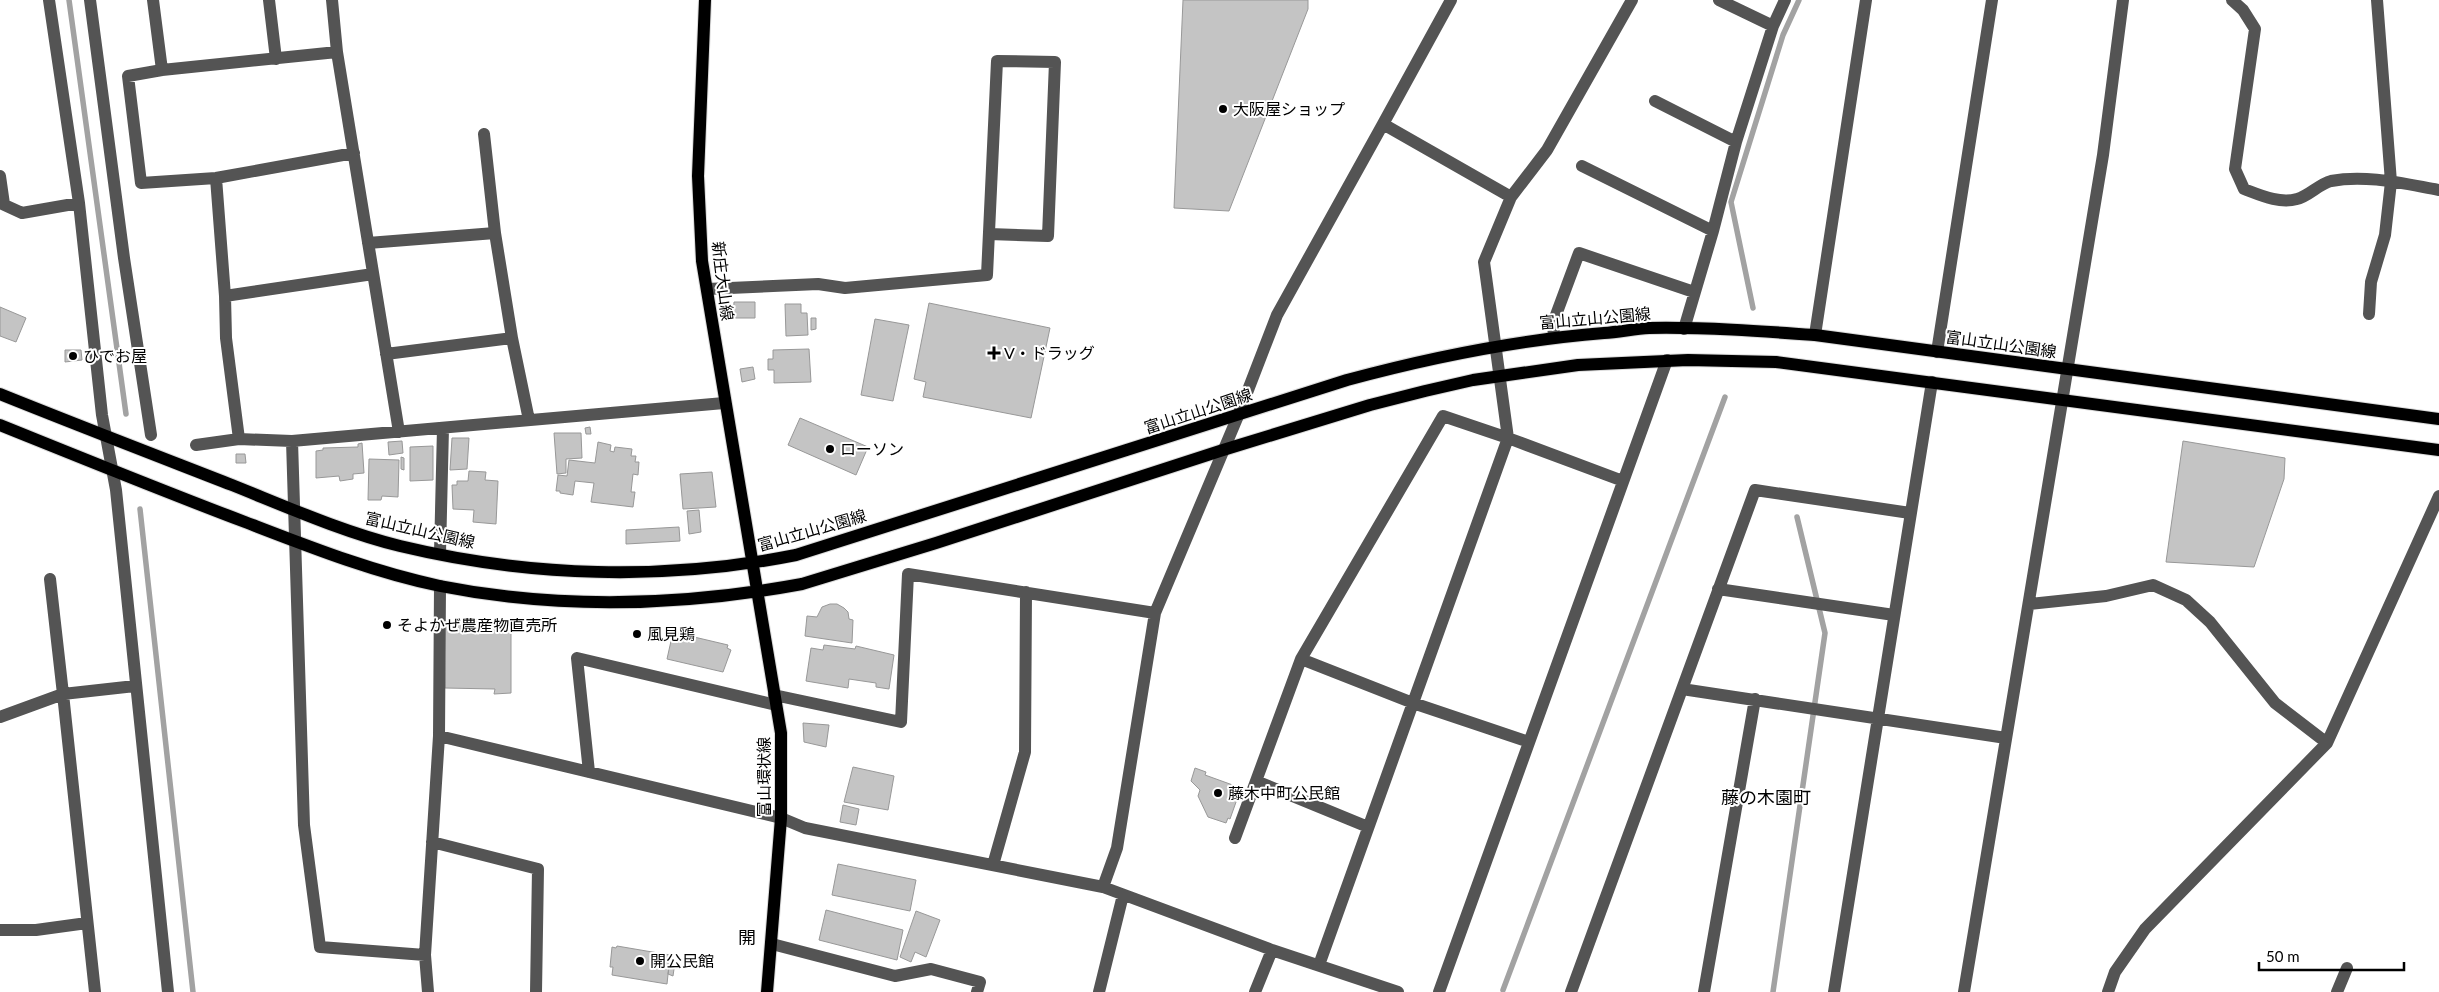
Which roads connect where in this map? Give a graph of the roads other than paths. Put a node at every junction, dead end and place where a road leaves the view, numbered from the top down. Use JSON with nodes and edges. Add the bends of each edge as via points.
{"nodes":[{"id":1,"x":49,"y":0,"type":"edge"},
{"id":2,"x":90,"y":0,"type":"edge"},
{"id":3,"x":153,"y":0,"type":"edge"},
{"id":4,"x":269,"y":0,"type":"edge"},
{"id":5,"x":332,"y":0,"type":"edge"},
{"id":6,"x":705,"y":0,"type":"edge"},
{"id":7,"x":1451,"y":0,"type":"edge"},
{"id":8,"x":1632,"y":0,"type":"edge"},
{"id":9,"x":1718,"y":0,"type":"edge"},
{"id":10,"x":1785,"y":0,"type":"edge"},
{"id":11,"x":1866,"y":0,"type":"edge"},
{"id":12,"x":1992,"y":0,"type":"edge"},
{"id":13,"x":2123,"y":0,"type":"edge"},
{"id":14,"x":2232,"y":0,"type":"edge"},
{"id":15,"x":2377,"y":0,"type":"edge"},
{"id":16,"x":1773,"y":26,"type":"junction"},
{"id":17,"x":336,"y":52,"type":"junction"},
{"id":18,"x":276,"y":58,"type":"junction"},
{"id":19,"x":162,"y":70,"type":"junction"},
{"id":20,"x":1655,"y":101,"type":"dead end"},
{"id":21,"x":1384,"y":124,"type":"junction"},
{"id":22,"x":484,"y":134,"type":"dead end"},
{"id":23,"x":1736,"y":142,"type":"junction"},
{"id":24,"x":354,"y":154,"type":"junction"},
{"id":25,"x":1582,"y":166,"type":"dead end"},
{"id":26,"x":0,"y":176,"type":"edge"},
{"id":27,"x":216,"y":178,"type":"junction"},
{"id":28,"x":2392,"y":182,"type":"junction"},
{"id":29,"x":2439,"y":190,"type":"edge"},
{"id":30,"x":1511,"y":197,"type":"junction"},
{"id":31,"x":2,"y":203,"type":"edge"},
{"id":32,"x":79,"y":203,"type":"junction"},
{"id":33,"x":1713,"y":230,"type":"junction"},
{"id":34,"x":496,"y":233,"type":"junction"},
{"id":35,"x":989,"y":234,"type":"junction"},
{"id":36,"x":368,"y":243,"type":"junction"},
{"id":37,"x":373,"y":274,"type":"junction"},
{"id":38,"x":707,"y":288,"type":"junction"},
{"id":39,"x":1694,"y":292,"type":"junction"},
{"id":40,"x":225,"y":296,"type":"junction"},
{"id":41,"x":2369,"y":314,"type":"dead end"},
{"id":42,"x":1684,"y":329,"type":"junction"},
{"id":43,"x":1815,"y":335,"type":"junction"},
{"id":44,"x":1554,"y":337,"type":"junction"},
{"id":45,"x":512,"y":338,"type":"junction"},
{"id":46,"x":1497,"y":345,"type":"junction"},
{"id":47,"x":1937,"y":352,"type":"junction"},
{"id":48,"x":386,"y":354,"type":"junction"},
{"id":49,"x":1667,"y":360,"type":"junction"},
{"id":50,"x":2066,"y":370,"type":"junction"},
{"id":51,"x":1501,"y":376,"type":"junction"},
{"id":52,"x":1932,"y":382,"type":"junction"},
{"id":53,"x":0,"y":394,"type":"edge"},
{"id":54,"x":2061,"y":399,"type":"junction"},
{"id":55,"x":724,"y":402,"type":"junction"},
{"id":56,"x":1238,"y":416,"type":"junction"},
{"id":57,"x":2439,"y":419,"type":"edge"},
{"id":58,"x":529,"y":420,"type":"junction"},
{"id":59,"x":0,"y":425,"type":"edge"},
{"id":60,"x":443,"y":428,"type":"junction"},
{"id":61,"x":400,"y":432,"type":"junction"},
{"id":62,"x":151,"y":435,"type":"dead end"},
{"id":63,"x":105,"y":436,"type":"junction"},
{"id":64,"x":1508,"y":438,"type":"junction"},
{"id":65,"x":239,"y":439,"type":"junction"},
{"id":66,"x":292,"y":441,"type":"junction"},
{"id":67,"x":196,"y":445,"type":"dead end"},
{"id":68,"x":1223,"y":450,"type":"junction"},
{"id":69,"x":2439,"y":450,"type":"edge"},
{"id":70,"x":112,"y":470,"type":"junction"},
{"id":71,"x":1623,"y":481,"type":"junction"},
{"id":72,"x":2439,"y":496,"type":"edge"},
{"id":73,"x":293,"y":509,"type":"junction"},
{"id":74,"x":1910,"y":513,"type":"junction"},
{"id":75,"x":294,"y":541,"type":"junction"},
{"id":76,"x":440,"y":553,"type":"junction"},
{"id":77,"x":753,"y":564,"type":"junction"},
{"id":78,"x":50,"y":579,"type":"dead end"},
{"id":79,"x":440,"y":586,"type":"junction"},
{"id":80,"x":1718,"y":589,"type":"junction"},
{"id":81,"x":757,"y":592,"type":"junction"},
{"id":82,"x":1026,"y":592,"type":"junction"},
{"id":83,"x":2030,"y":604,"type":"junction"},
{"id":84,"x":1155,"y":613,"type":"junction"},
{"id":85,"x":1894,"y":616,"type":"junction"},
{"id":86,"x":1300,"y":659,"type":"junction"},
{"id":87,"x":135,"y":686,"type":"junction"},
{"id":88,"x":1682,"y":689,"type":"junction"},
{"id":89,"x":63,"y":694,"type":"junction"},
{"id":90,"x":775,"y":700,"type":"junction"},
{"id":91,"x":1755,"y":700,"type":"junction"},
{"id":92,"x":1413,"y":703,"type":"junction"},
{"id":93,"x":0,"y":716,"type":"edge"},
{"id":94,"x":1878,"y":717,"type":"junction"},
{"id":95,"x":439,"y":736,"type":"junction"},
{"id":96,"x":2006,"y":738,"type":"junction"},
{"id":97,"x":1529,"y":742,"type":"junction"},
{"id":98,"x":2327,"y":743,"type":"junction"},
{"id":99,"x":589,"y":772,"type":"junction"},
{"id":100,"x":1256,"y":781,"type":"junction"},
{"id":101,"x":781,"y":818,"type":"junction"},
{"id":102,"x":1368,"y":827,"type":"junction"},
{"id":103,"x":1235,"y":838,"type":"dead end"},
{"id":104,"x":432,"y":842,"type":"junction"},
{"id":105,"x":993,"y":865,"type":"junction"},
{"id":106,"x":1103,"y":887,"type":"junction"},
{"id":107,"x":1123,"y":894,"type":"junction"},
{"id":108,"x":87,"y":923,"type":"junction"},
{"id":109,"x":0,"y":930,"type":"edge"},
{"id":110,"x":772,"y":944,"type":"junction"},
{"id":111,"x":1272,"y":950,"type":"junction"},
{"id":112,"x":425,"y":955,"type":"junction"},
{"id":113,"x":1319,"y":965,"type":"junction"},
{"id":114,"x":2347,"y":968,"type":"dead end"},
{"id":115,"x":1375,"y":988,"type":"edge"},
{"id":116,"x":95,"y":992,"type":"edge"},
{"id":117,"x":168,"y":992,"type":"edge"},
{"id":118,"x":428,"y":992,"type":"edge"},
{"id":119,"x":536,"y":992,"type":"edge"},
{"id":120,"x":767,"y":992,"type":"edge"},
{"id":121,"x":977,"y":992,"type":"edge"},
{"id":122,"x":1099,"y":992,"type":"edge"},
{"id":123,"x":1255,"y":992,"type":"edge"},
{"id":124,"x":1398,"y":992,"type":"edge"},
{"id":125,"x":1439,"y":992,"type":"edge"},
{"id":126,"x":1571,"y":992,"type":"edge"},
{"id":127,"x":1704,"y":992,"type":"edge"},
{"id":128,"x":1834,"y":992,"type":"edge"},
{"id":129,"x":1964,"y":992,"type":"edge"},
{"id":130,"x":2108,"y":992,"type":"edge"},
{"id":131,"x":2337,"y":992,"type":"edge"}],
"edges":[{"from":1,"to":32,"type":"street"},
{"from":2,"to":62,"type":"street"},
{"from":3,"to":19,"type":"street"},
{"from":4,"to":18,"type":"street"},
{"from":5,"to":17,"type":"street"},
{"from":6,"to":38,"type":"main road","name":"新庄大山線","via":[[698,176],[702,261]]},
{"from":7,"to":21,"type":"street"},
{"from":8,"to":30,"type":"street","via":[[1547,150]]},
{"from":9,"to":16,"type":"street"},
{"from":10,"to":16,"type":"street"},
{"from":11,"to":43,"type":"street"},
{"from":12,"to":47,"type":"street"},
{"from":13,"to":50,"type":"street","via":[[2103,156]]},
{"from":14,"to":28,"type":"street","via":[[2255,29],[2235,169],[2244,189],[2273,199],[2297,199],[2329,182],[2355,179]]},
{"from":15,"to":28,"type":"street"},
{"from":16,"to":23,"type":"street"},
{"from":17,"to":18,"type":"street"},
{"from":17,"to":24,"type":"street"},
{"from":18,"to":19,"type":"street"},
{"from":19,"to":27,"type":"street","via":[[128,76],[140,183]]},
{"from":20,"to":23,"type":"street"},
{"from":21,"to":30,"type":"street"},
{"from":21,"to":56,"type":"street","via":[[1277,315]]},
{"from":22,"to":34,"type":"street"},
{"from":23,"to":33,"type":"street"},
{"from":24,"to":27,"type":"street"},
{"from":24,"to":36,"type":"street"},
{"from":25,"to":33,"type":"street"},
{"from":26,"to":31,"type":"street"},
{"from":27,"to":40,"type":"street"},
{"from":28,"to":29,"type":"street"},
{"from":28,"to":41,"type":"street","via":[[2384,235],[2371,282]]},
{"from":30,"to":46,"type":"street","via":[[1484,262]]},
{"from":31,"to":32,"type":"street","via":[[22,213]]},
{"from":32,"to":63,"type":"street"},
{"from":33,"to":39,"type":"street"},
{"from":34,"to":36,"type":"street"},
{"from":34,"to":45,"type":"street"},
{"from":35,"to":35,"type":"street","via":[[997,61],[1056,62],[1048,236]]},
{"from":35,"to":38,"type":"street","via":[[987,275],[845,288],[818,284]]},
{"from":36,"to":37,"type":"street"},
{"from":37,"to":40,"type":"street"},
{"from":37,"to":48,"type":"street"},
{"from":38,"to":55,"type":"main road","name":"新庄大山線"},
{"from":39,"to":42,"type":"street"},
{"from":39,"to":44,"type":"street","via":[[1579,253],[1553,323]]},
{"from":40,"to":65,"type":"street","via":[[226,338]]},
{"from":42,"to":43,"type":"main road","name":"富山立山公園線"},
{"from":42,"to":44,"type":"main road","name":"富山立山公園線","via":[[1647,328]]},
{"from":43,"to":47,"type":"main road","name":"富山立山公園線"},
{"from":44,"to":46,"type":"main road","name":"富山立山公園線"},
{"from":45,"to":48,"type":"street"},
{"from":45,"to":58,"type":"street"},
{"from":46,"to":51,"type":"street"},
{"from":46,"to":56,"type":"main road","name":"富山立山公園線","via":[[1347,380]]},
{"from":47,"to":50,"type":"main road","name":"富山立山公園線"},
{"from":48,"to":61,"type":"street"},
{"from":49,"to":51,"type":"main road","via":[[1578,365]]},
{"from":49,"to":52,"type":"main road","via":[[1776,362]]},
{"from":49,"to":71,"type":"street"},
{"from":50,"to":54,"type":"street"},
{"from":50,"to":57,"type":"main road","name":"富山立山公園線"},
{"from":51,"to":64,"type":"street"},
{"from":51,"to":68,"type":"main road","via":[[1370,405]]},
{"from":52,"to":54,"type":"main road"},
{"from":52,"to":74,"type":"street"},
{"from":53,"to":63,"type":"main road","name":"富山立山公園線"},
{"from":54,"to":69,"type":"main road"},
{"from":54,"to":83,"type":"street"},
{"from":55,"to":58,"type":"street"},
{"from":55,"to":77,"type":"main road","name":"新庄大山線"},
{"from":56,"to":68,"type":"street"},
{"from":56,"to":77,"type":"main road","name":"富山立山公園線","via":[[796,555]]},
{"from":58,"to":60,"type":"street"},
{"from":59,"to":70,"type":"main road"},
{"from":60,"to":61,"type":"street"},
{"from":60,"to":76,"type":"street"},
{"from":61,"to":66,"type":"street"},
{"from":63,"to":70,"type":"street"},
{"from":63,"to":73,"type":"main road","name":"富山立山公園線"},
{"from":64,"to":71,"type":"street"},
{"from":64,"to":86,"type":"street","via":[[1443,416]]},
{"from":64,"to":92,"type":"street"},
{"from":65,"to":66,"type":"street"},
{"from":65,"to":67,"type":"street"},
{"from":66,"to":73,"type":"street"},
{"from":68,"to":81,"type":"main road","via":[[836,574]]},
{"from":68,"to":84,"type":"street"},
{"from":70,"to":75,"type":"main road"},
{"from":70,"to":87,"type":"street"},
{"from":71,"to":97,"type":"street"},
{"from":72,"to":98,"type":"street"},
{"from":73,"to":75,"type":"street"},
{"from":73,"to":76,"type":"main road","name":"富山立山公園線","via":[[400,546]]},
{"from":74,"to":80,"type":"street","via":[[1755,490]]},
{"from":74,"to":85,"type":"street"},
{"from":75,"to":79,"type":"main road","via":[[361,566]]},
{"from":75,"to":112,"type":"street","via":[[304,825],[320,947]]},
{"from":76,"to":77,"type":"main road","name":"富山立山公園線","via":[[549,570],[608,573]]},
{"from":77,"to":81,"type":"main road","name":"富山環状線"},
{"from":78,"to":89,"type":"street"},
{"from":79,"to":81,"type":"main road","via":[[481,594],[577,602],[665,602]]},
{"from":79,"to":95,"type":"street"},
{"from":80,"to":85,"type":"street"},
{"from":80,"to":88,"type":"street"},
{"from":81,"to":90,"type":"main road","name":"富山環状線"},
{"from":82,"to":84,"type":"street"},
{"from":82,"to":90,"type":"street","via":[[908,574],[901,722]]},
{"from":82,"to":105,"type":"street","via":[[1025,752]]},
{"from":83,"to":96,"type":"street"},
{"from":83,"to":98,"type":"street","via":[[2106,596],[2153,585],[2186,600],[2210,622],[2275,703]]},
{"from":84,"to":106,"type":"street","via":[[1117,848]]},
{"from":85,"to":94,"type":"street"},
{"from":86,"to":92,"type":"street"},
{"from":86,"to":100,"type":"street"},
{"from":87,"to":89,"type":"street"},
{"from":87,"to":117,"type":"street"},
{"from":88,"to":91,"type":"street"},
{"from":88,"to":126,"type":"street"},
{"from":89,"to":93,"type":"street"},
{"from":89,"to":108,"type":"street"},
{"from":90,"to":99,"type":"street","via":[[577,658]]},
{"from":90,"to":101,"type":"main road","name":"富山環状線","via":[[781,733]]},
{"from":91,"to":94,"type":"street"},
{"from":91,"to":127,"type":"street"},
{"from":92,"to":97,"type":"street"},
{"from":92,"to":102,"type":"street"},
{"from":94,"to":96,"type":"street"},
{"from":94,"to":128,"type":"street"},
{"from":95,"to":99,"type":"street"},
{"from":95,"to":104,"type":"street"},
{"from":96,"to":129,"type":"street"},
{"from":97,"to":125,"type":"street"},
{"from":98,"to":130,"type":"street","via":[[2145,929],[2115,972]]},
{"from":99,"to":101,"type":"street"},
{"from":100,"to":102,"type":"street"},
{"from":100,"to":103,"type":"street"},
{"from":101,"to":105,"type":"street","via":[[805,828]]},
{"from":101,"to":110,"type":"main road","name":"富山環状線"},
{"from":102,"to":113,"type":"street"},
{"from":104,"to":112,"type":"street"},
{"from":104,"to":119,"type":"street","via":[[538,869]]},
{"from":105,"to":106,"type":"street"},
{"from":106,"to":107,"type":"street"},
{"from":107,"to":111,"type":"street"},
{"from":107,"to":122,"type":"street"},
{"from":108,"to":109,"type":"street","via":[[36,930]]},
{"from":108,"to":116,"type":"street"},
{"from":110,"to":120,"type":"main road","name":"富山環状線"},
{"from":110,"to":121,"type":"street","via":[[895,976],[931,969],[980,982]]},
{"from":111,"to":113,"type":"street"},
{"from":111,"to":123,"type":"street"},
{"from":112,"to":118,"type":"street"},
{"from":113,"to":115,"type":"street"},
{"from":114,"to":131,"type":"street"},
{"from":115,"to":124,"type":"street"}]}
